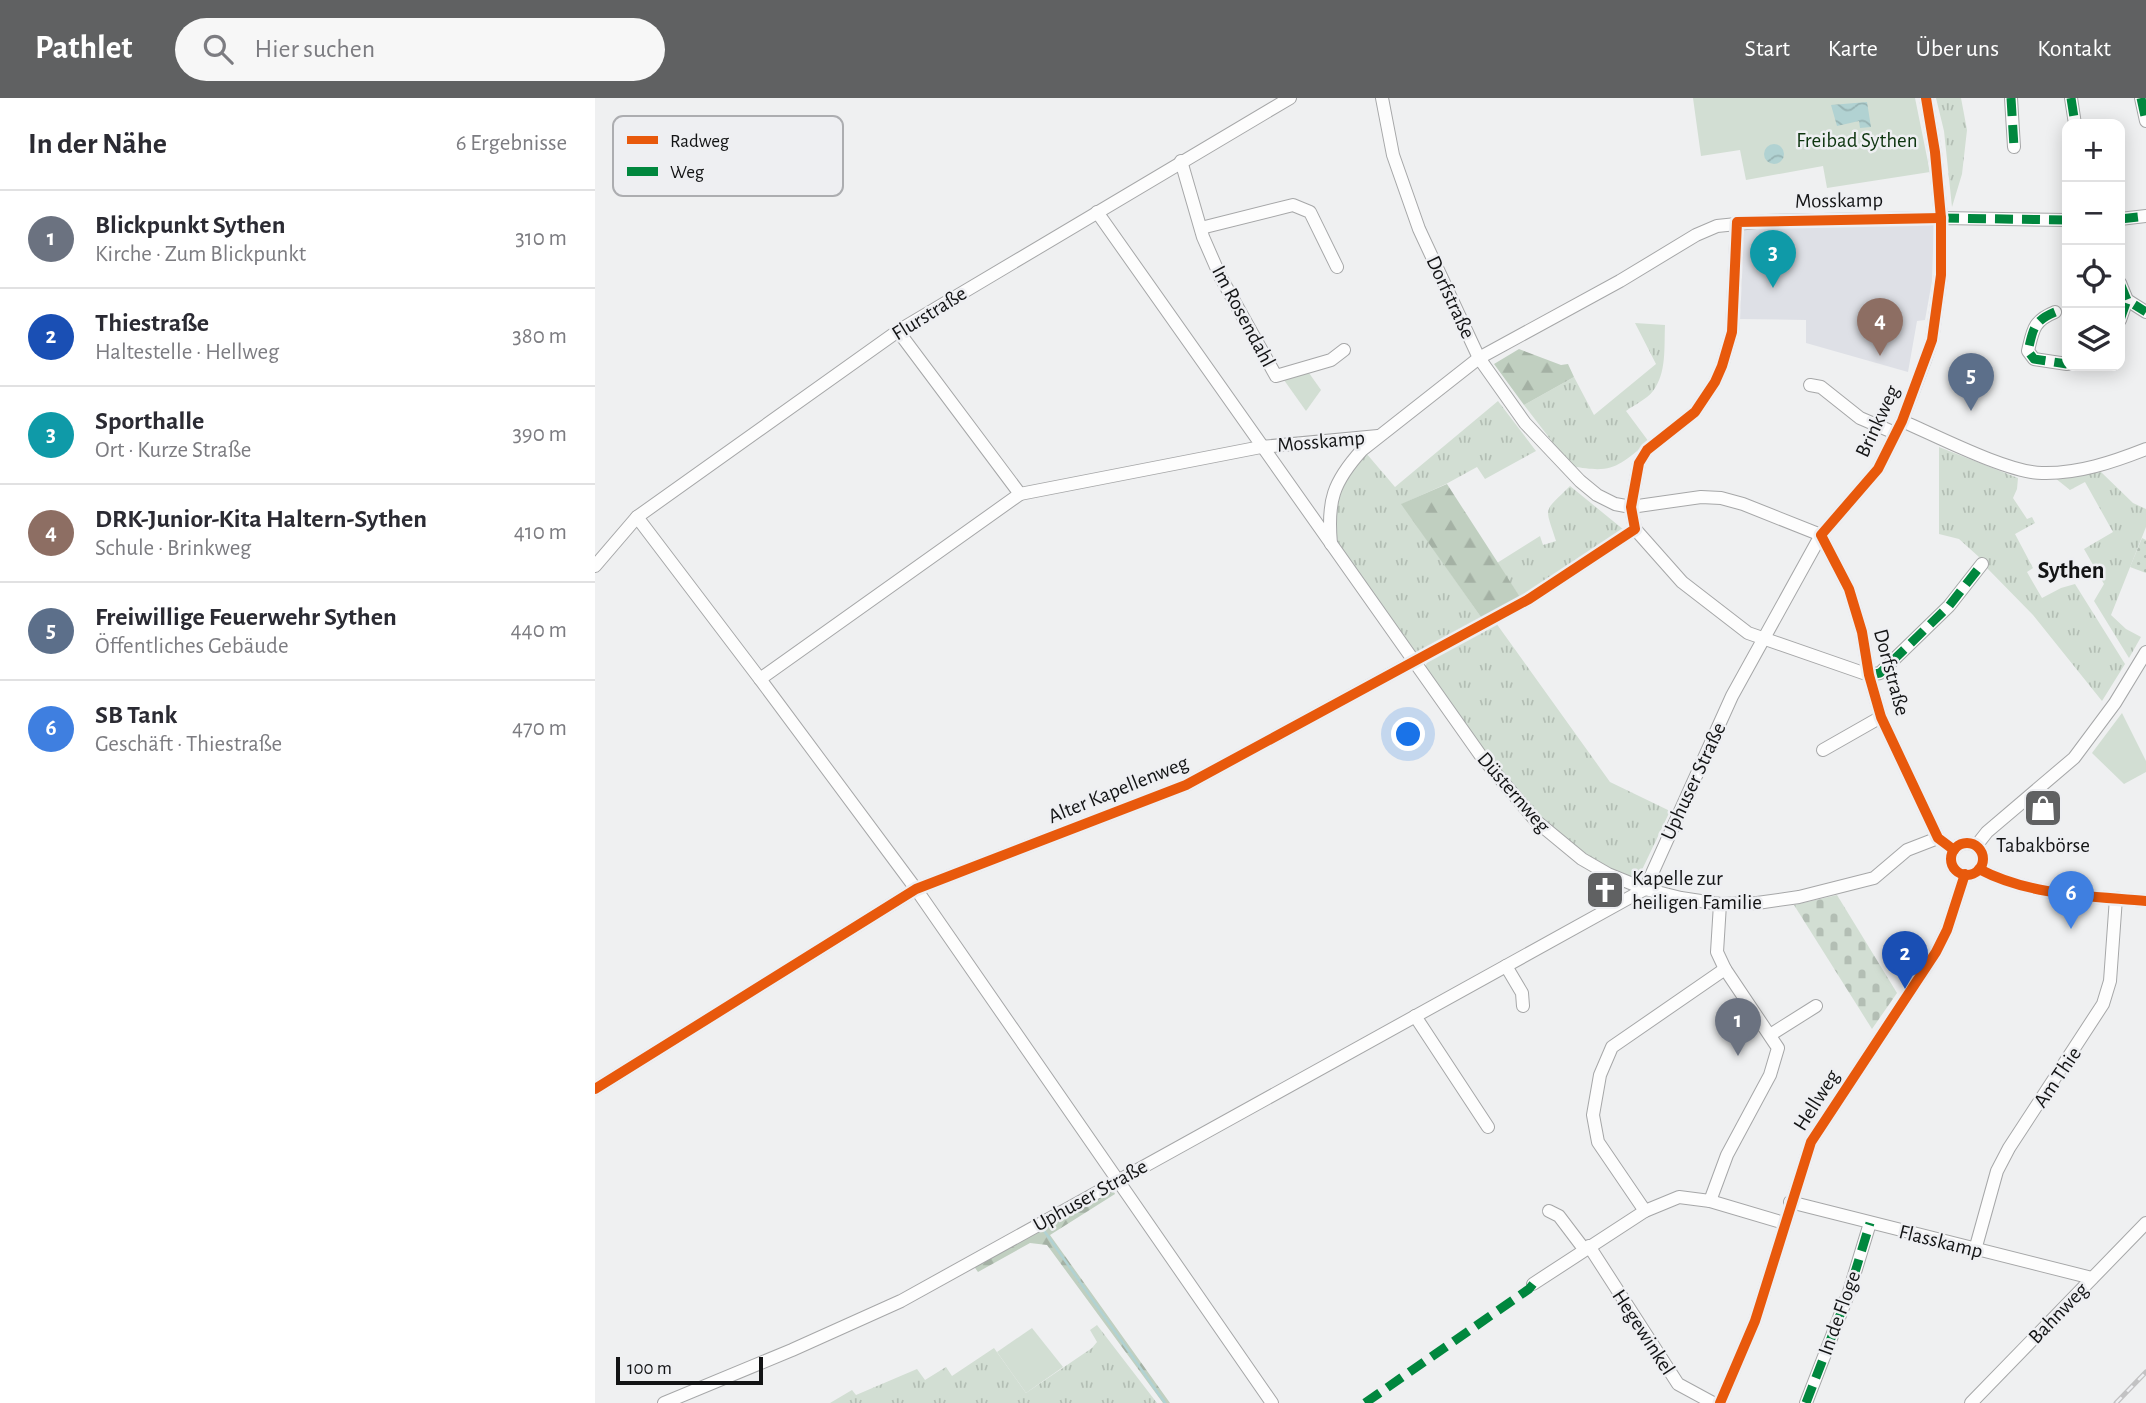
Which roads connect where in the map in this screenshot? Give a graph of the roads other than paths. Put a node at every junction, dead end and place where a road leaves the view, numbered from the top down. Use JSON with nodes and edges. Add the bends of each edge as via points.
{"nodes":[{"id":1,"x":1290,"y":98,"type":"edge"},
{"id":2,"x":1382,"y":98,"type":"edge"},
{"id":3,"x":1926,"y":98,"type":"edge"},
{"id":4,"x":2011,"y":98,"type":"edge"},
{"id":5,"x":2071,"y":98,"type":"edge"},
{"id":6,"x":2141,"y":98,"type":"edge"},
{"id":7,"x":2074,"y":119,"type":"edge"},
{"id":8,"x":2146,"y":121,"type":"edge"},
{"id":9,"x":2014,"y":146,"type":"dead end"},
{"id":10,"x":1181,"y":161,"type":"junction"},
{"id":11,"x":1097,"y":212,"type":"junction"},
{"id":12,"x":2146,"y":215,"type":"edge"},
{"id":13,"x":1941,"y":218,"type":"junction"},
{"id":14,"x":2125,"y":218,"type":"edge"},
{"id":15,"x":2062,"y":220,"type":"edge"},
{"id":16,"x":1737,"y":222,"type":"junction"},
{"id":17,"x":1201,"y":228,"type":"junction"},
{"id":18,"x":1337,"y":267,"type":"dead end"},
{"id":19,"x":2125,"y":294,"type":"edge"},
{"id":20,"x":2127,"y":299,"type":"junction"},
{"id":21,"x":2124,"y":308,"type":"edge"},
{"id":22,"x":2055,"y":312,"type":"dead end"},
{"id":23,"x":2146,"y":312,"type":"edge"},
{"id":24,"x":898,"y":331,"type":"junction"},
{"id":25,"x":1344,"y":351,"type":"dead end"},
{"id":26,"x":1479,"y":358,"type":"junction"},
{"id":27,"x":2062,"y":363,"type":"edge"},
{"id":28,"x":1810,"y":385,"type":"dead end"},
{"id":29,"x":1902,"y":421,"type":"junction"},
{"id":30,"x":1895,"y":433,"type":"junction"},
{"id":31,"x":1380,"y":436,"type":"junction"},
{"id":32,"x":1261,"y":447,"type":"junction"},
{"id":33,"x":2146,"y":449,"type":"edge"},
{"id":34,"x":1020,"y":494,"type":"junction"},
{"id":35,"x":1631,"y":508,"type":"junction"},
{"id":36,"x":637,"y":517,"type":"junction"},
{"id":37,"x":1635,"y":528,"type":"junction"},
{"id":38,"x":1821,"y":536,"type":"junction"},
{"id":39,"x":1331,"y":544,"type":"junction"},
{"id":40,"x":1982,"y":564,"type":"dead end"},
{"id":41,"x":595,"y":566,"type":"edge"},
{"id":42,"x":1764,"y":638,"type":"junction"},
{"id":43,"x":2146,"y":652,"type":"edge"},
{"id":44,"x":1415,"y":661,"type":"junction"},
{"id":45,"x":1869,"y":675,"type":"junction"},
{"id":46,"x":760,"y":680,"type":"junction"},
{"id":47,"x":1881,"y":717,"type":"junction"},
{"id":48,"x":1823,"y":750,"type":"dead end"},
{"id":49,"x":1938,"y":838,"type":"junction"},
{"id":50,"x":1976,"y":846,"type":"junction"},
{"id":51,"x":1954,"y":850,"type":"junction"},
{"id":52,"x":1979,"y":869,"type":"junction"},
{"id":53,"x":1965,"y":874,"type":"junction"},
{"id":54,"x":916,"y":889,"type":"junction"},
{"id":55,"x":1645,"y":889,"type":"junction"},
{"id":56,"x":2116,"y":898,"type":"junction"},
{"id":57,"x":2146,"y":901,"type":"edge"},
{"id":58,"x":1720,"y":904,"type":"junction"},
{"id":59,"x":1506,"y":966,"type":"junction"},
{"id":60,"x":1725,"y":969,"type":"junction"},
{"id":61,"x":1523,"y":1006,"type":"dead end"},
{"id":62,"x":1816,"y":1006,"type":"dead end"},
{"id":63,"x":1415,"y":1016,"type":"junction"},
{"id":64,"x":1770,"y":1035,"type":"junction"},
{"id":65,"x":595,"y":1089,"type":"edge"},
{"id":66,"x":1488,"y":1127,"type":"dead end"},
{"id":67,"x":1117,"y":1181,"type":"junction"},
{"id":68,"x":1710,"y":1201,"type":"junction"},
{"id":69,"x":1790,"y":1202,"type":"junction"},
{"id":70,"x":1549,"y":1211,"type":"dead end"},
{"id":71,"x":1645,"y":1211,"type":"junction"},
{"id":72,"x":1784,"y":1223,"type":"junction"},
{"id":73,"x":1870,"y":1223,"type":"junction"},
{"id":74,"x":2146,"y":1223,"type":"edge"},
{"id":75,"x":1586,"y":1248,"type":"junction"},
{"id":76,"x":1975,"y":1250,"type":"junction"},
{"id":77,"x":2092,"y":1278,"type":"junction"},
{"id":78,"x":1533,"y":1284,"type":"dead end"},
{"id":79,"x":664,"y":1403,"type":"edge"},
{"id":80,"x":1272,"y":1403,"type":"edge"},
{"id":81,"x":1713,"y":1403,"type":"edge"},
{"id":82,"x":1720,"y":1403,"type":"edge"},
{"id":83,"x":1806,"y":1403,"type":"edge"},
{"id":84,"x":1971,"y":1403,"type":"edge"}],
"edges":[{"from":1,"to":10,"type":"street","name":"Flurstraße"},
{"from":2,"to":26,"type":"street","name":"Dorfstraße","via":[[1394,155],[1419,229]]},
{"from":3,"to":13,"type":"street","name":"Brinkweg"},
{"from":4,"to":9,"type":"street"},
{"from":5,"to":7,"type":"street"},
{"from":6,"to":8,"type":"street"},
{"from":10,"to":11,"type":"street","name":"Flurstraße"},
{"from":10,"to":17,"type":"street","name":"Im Rosendahl"},
{"from":11,"to":24,"type":"street","name":"Flurstraße"},
{"from":11,"to":32,"type":"street","name":"Düsternweg"},
{"from":12,"to":14,"type":"street"},
{"from":13,"to":15,"type":"street","name":"Mosskamp"},
{"from":13,"to":16,"type":"street","name":"Mosskamp"},
{"from":13,"to":29,"type":"street","name":"Brinkweg","via":[[1941,275],[1932,340]]},
{"from":16,"to":26,"type":"street","name":"Mosskamp","via":[[1696,234]]},
{"from":16,"to":35,"type":"street","via":[[1732,332],[1722,366],[1695,412],[1647,450],[1639,463]]},
{"from":17,"to":18,"type":"street","via":[[1293,205],[1310,212]]},
{"from":17,"to":25,"type":"street","name":"Im Rosendahl","via":[[1220,276],[1276,376],[1331,360]]},
{"from":19,"to":20,"type":"street"},
{"from":20,"to":21,"type":"street"},
{"from":20,"to":23,"type":"street"},
{"from":22,"to":27,"type":"street","via":[[2034,326],[2028,351],[2034,359]]},
{"from":24,"to":34,"type":"street"},
{"from":24,"to":36,"type":"street","name":"Flurstraße"},
{"from":26,"to":31,"type":"street","name":"Mosskamp"},
{"from":26,"to":35,"type":"street","name":"Dorfstraße","via":[[1525,423],[1580,481],[1597,495]]},
{"from":28,"to":30,"type":"street","name":"Brinkweg","via":[[1821,387],[1860,418]]},
{"from":29,"to":30,"type":"street","name":"Brinkweg"},
{"from":29,"to":33,"type":"street","via":[[2007,466],[2040,474],[2096,467]]},
{"from":30,"to":38,"type":"street","name":"Brinkweg","via":[[1878,469]]},
{"from":31,"to":32,"type":"street","name":"Mosskamp"},
{"from":31,"to":39,"type":"street","name":"Mosskamp","via":[[1347,466],[1336,488],[1329,506]]},
{"from":32,"to":34,"type":"street","name":"Mosskamp"},
{"from":32,"to":39,"type":"street","name":"Düsternweg"},
{"from":34,"to":46,"type":"street"},
{"from":35,"to":37,"type":"street"},
{"from":35,"to":38,"type":"street","name":"Dorfstraße","via":[[1721,498]]},
{"from":36,"to":41,"type":"street","name":"Flurstraße"},
{"from":36,"to":46,"type":"street"},
{"from":37,"to":42,"type":"street","via":[[1682,582],[1748,633]]},
{"from":37,"to":44,"type":"street","name":"Alter Kapellenweg","via":[[1529,599]]},
{"from":38,"to":42,"type":"street","name":"Uphuser Straße"},
{"from":38,"to":45,"type":"street","name":"Dorfstraße","via":[[1849,589]]},
{"from":39,"to":44,"type":"street","name":"Düsternweg"},
{"from":40,"to":45,"type":"street","name":"Dorfstraße","via":[[1949,606],[1880,673]]},
{"from":42,"to":45,"type":"street"},
{"from":42,"to":55,"type":"street","name":"Uphuser Straße","via":[[1732,696]]},
{"from":43,"to":50,"type":"street","via":[[2074,758]]},
{"from":44,"to":54,"type":"street","name":"Alter Kapellenweg","via":[[1186,785]]},
{"from":44,"to":55,"type":"street","name":"Düsternweg","via":[[1481,756],[1536,821],[1582,859]]},
{"from":45,"to":47,"type":"street","name":"Dorfstraße"},
{"from":46,"to":54,"type":"street"},
{"from":47,"to":48,"type":"street","name":"Dorfstraße"},
{"from":47,"to":49,"type":"street","name":"Dorfstraße"},
{"from":49,"to":51,"type":"street","name":"Dorfstraße"},
{"from":49,"to":58,"type":"street","name":"Düsternweg","via":[[1907,850],[1874,878],[1799,897]]},
{"from":50,"to":51,"type":"street","via":[[1964,844]]},
{"from":50,"to":52,"type":"street","via":[[1983,856]]},
{"from":51,"to":53,"type":"street","via":[[1953,865]]},
{"from":52,"to":53,"type":"street"},
{"from":52,"to":56,"type":"street","via":[[2049,891]]},
{"from":53,"to":69,"type":"street","name":"Hellweg","via":[[1936,952],[1811,1142]]},
{"from":54,"to":65,"type":"street","name":"Alter Kapellenweg"},
{"from":54,"to":67,"type":"street"},
{"from":55,"to":58,"type":"street","name":"Düsternweg"},
{"from":55,"to":59,"type":"street","name":"Uphuser Straße"},
{"from":56,"to":57,"type":"street"},
{"from":56,"to":76,"type":"street","name":"Am Thie","via":[[2110,981],[2103,1004],[1997,1171]]},
{"from":58,"to":60,"type":"street","via":[[1717,951]]},
{"from":59,"to":61,"type":"street","via":[[1522,993]]},
{"from":59,"to":63,"type":"street","name":"Uphuser Straße"},
{"from":60,"to":64,"type":"street"},
{"from":60,"to":71,"type":"street","via":[[1612,1047],[1600,1075],[1593,1115],[1598,1142]]},
{"from":62,"to":64,"type":"street"},
{"from":63,"to":66,"type":"street"},
{"from":63,"to":67,"type":"street","name":"Uphuser Straße"},
{"from":64,"to":68,"type":"street","via":[[1778,1048],[1770,1075],[1727,1155]]},
{"from":67,"to":79,"type":"street","name":"Uphuser Straße","via":[[901,1301]]},
{"from":67,"to":80,"type":"street"},
{"from":68,"to":71,"type":"street","via":[[1679,1197]]},
{"from":68,"to":72,"type":"street"},
{"from":69,"to":72,"type":"street","name":"Hellweg"},
{"from":69,"to":73,"type":"street","name":"Flasskamp"},
{"from":70,"to":75,"type":"street","name":"Hegewinkel","via":[[1559,1216]]},
{"from":71,"to":75,"type":"street"},
{"from":72,"to":82,"type":"street","name":"Hellweg","via":[[1755,1321]]},
{"from":73,"to":76,"type":"street","name":"Flasskamp"},
{"from":73,"to":83,"type":"street","name":"In de Floge"},
{"from":74,"to":77,"type":"street","name":"Bahnweg"},
{"from":75,"to":78,"type":"street"},
{"from":75,"to":81,"type":"street","name":"Hegewinkel","via":[[1678,1384]]},
{"from":76,"to":77,"type":"street","name":"Flasskamp"},
{"from":77,"to":84,"type":"street","name":"Bahnweg"}]}
